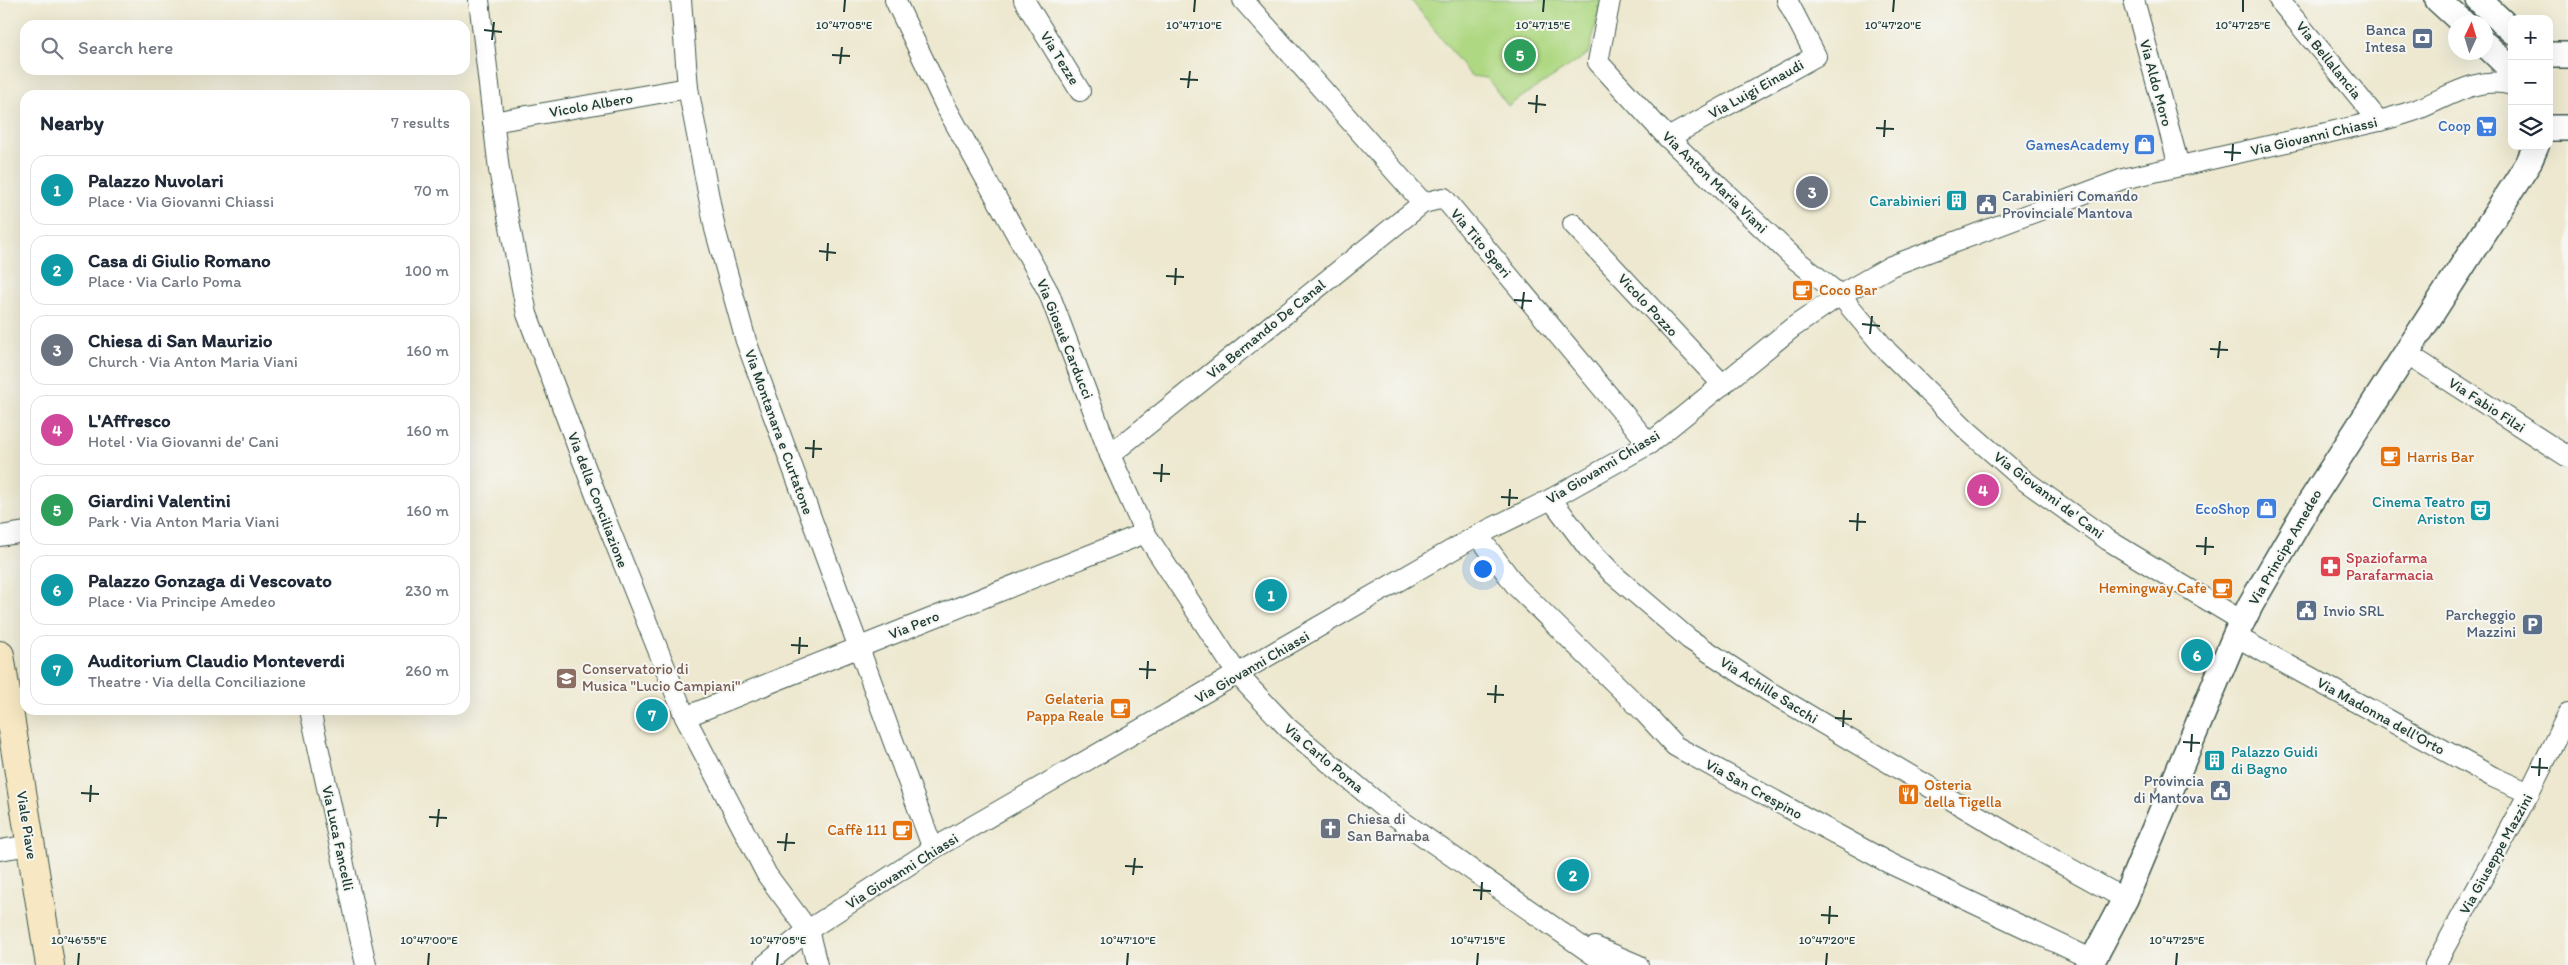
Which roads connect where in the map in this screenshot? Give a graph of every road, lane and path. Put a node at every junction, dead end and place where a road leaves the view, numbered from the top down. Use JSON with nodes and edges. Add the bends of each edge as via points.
{"nodes":[{"id":1,"x":479,"y":0,"type":"edge"},
{"id":2,"x":681,"y":0,"type":"edge"},
{"id":3,"x":895,"y":0,"type":"edge"},
{"id":4,"x":1024,"y":0,"type":"edge"},
{"id":5,"x":1243,"y":0,"type":"edge"},
{"id":6,"x":1610,"y":0,"type":"edge"},
{"id":7,"x":1787,"y":0,"type":"edge"},
{"id":8,"x":2134,"y":0,"type":"edge"},
{"id":9,"x":2279,"y":0,"type":"edge"},
{"id":10,"x":2438,"y":0,"type":"edge"},
{"id":11,"x":2486,"y":6,"type":"edge"},
{"id":12,"x":2454,"y":15,"type":"edge"},
{"id":13,"x":2508,"y":27,"type":"edge"},
{"id":14,"x":2493,"y":52,"type":"edge"},
{"id":15,"x":2553,"y":55,"type":"edge"},
{"id":16,"x":2568,"y":55,"type":"edge"},
{"id":17,"x":2508,"y":66,"type":"edge"},
{"id":18,"x":2508,"y":85,"type":"edge"},
{"id":19,"x":688,"y":88,"type":"junction"},
{"id":20,"x":1080,"y":91,"type":"dead end"},
{"id":21,"x":2379,"y":121,"type":"junction"},
{"id":22,"x":493,"y":122,"type":"junction"},
{"id":23,"x":2553,"y":128,"type":"edge"},
{"id":24,"x":2568,"y":128,"type":"edge"},
{"id":25,"x":1668,"y":138,"type":"junction"},
{"id":26,"x":2534,"y":151,"type":"edge"},
{"id":27,"x":2179,"y":166,"type":"junction"},
{"id":28,"x":1423,"y":203,"type":"junction"},
{"id":29,"x":1573,"y":224,"type":"dead end"},
{"id":30,"x":1840,"y":295,"type":"junction"},
{"id":31,"x":2406,"y":353,"type":"junction"},
{"id":32,"x":1723,"y":385,"type":"junction"},
{"id":33,"x":1648,"y":444,"type":"junction"},
{"id":34,"x":1110,"y":455,"type":"junction"},
{"id":35,"x":2568,"y":457,"type":"edge"},
{"id":36,"x":1551,"y":499,"type":"junction"},
{"id":37,"x":20,"y":533,"type":"edge"},
{"id":38,"x":1145,"y":533,"type":"junction"},
{"id":39,"x":0,"y":536,"type":"edge"},
{"id":40,"x":1478,"y":536,"type":"junction"},
{"id":41,"x":2238,"y":629,"type":"junction"},
{"id":42,"x":859,"y":647,"type":"junction"},
{"id":43,"x":0,"y":655,"type":"edge"},
{"id":44,"x":1238,"y":675,"type":"junction"},
{"id":45,"x":2568,"y":714,"type":"edge"},
{"id":46,"x":311,"y":715,"type":"edge"},
{"id":47,"x":685,"y":717,"type":"junction"},
{"id":48,"x":2529,"y":793,"type":"junction"},
{"id":49,"x":30,"y":845,"type":"junction"},
{"id":50,"x":934,"y":849,"type":"junction"},
{"id":51,"x":0,"y":850,"type":"edge"},
{"id":52,"x":2125,"y":899,"type":"junction"},
{"id":53,"x":808,"y":930,"type":"junction"},
{"id":54,"x":1565,"y":935,"type":"junction"},
{"id":55,"x":2091,"y":962,"type":"edge"},
{"id":56,"x":50,"y":965,"type":"edge"},
{"id":57,"x":366,"y":965,"type":"edge"},
{"id":58,"x":765,"y":965,"type":"edge"},
{"id":59,"x":816,"y":965,"type":"edge"},
{"id":60,"x":1608,"y":965,"type":"edge"},
{"id":61,"x":1638,"y":965,"type":"edge"},
{"id":62,"x":2435,"y":965,"type":"edge"}],
"edges":[{"from":1,"to":22,"type":"street","name":"Via della Conciliazione"},
{"from":2,"to":19,"type":"street","name":"Via Montanara e Curtatone"},
{"from":3,"to":34,"type":"street","name":"Via Giosuè Carducci","via":[[946,107],[1049,293]]},
{"from":4,"to":20,"type":"street","name":"Via Tezze"},
{"from":5,"to":28,"type":"street"},
{"from":6,"to":25,"type":"street","name":"Via Anton Maria Viani","via":[[1598,62]]},
{"from":7,"to":25,"type":"street","name":"Via Luigi Einaudi","via":[[1816,56]]},
{"from":8,"to":27,"type":"street","name":"Via Aldo Moro"},
{"from":9,"to":21,"type":"street","name":"Via Bellalancia"},
{"from":10,"to":12,"type":"street"},
{"from":11,"to":13,"type":"street"},
{"from":14,"to":17,"type":"street"},
{"from":15,"to":16,"type":"street"},
{"from":18,"to":21,"type":"street","name":"Via Giovanni Chiassi","via":[[2486,83],[2461,88],[2416,110]]},
{"from":19,"to":22,"type":"street","name":"Vicolo Albero"},
{"from":19,"to":42,"type":"street","name":"Via Montanara e Curtatone","via":[[715,229],[746,341]]},
{"from":21,"to":27,"type":"street","name":"Via Giovanni Chiassi"},
{"from":22,"to":47,"type":"street","name":"Via della Conciliazione","via":[[527,314],[596,498]]},
{"from":23,"to":24,"type":"street"},
{"from":25,"to":30,"type":"street","name":"Via Anton Maria Viani","via":[[1795,259]]},
{"from":26,"to":31,"type":"street","name":"Via Principe Amedeo"},
{"from":27,"to":30,"type":"street","name":"Via Giovanni Chiassi","via":[[2123,179],[1891,266]]},
{"from":28,"to":33,"type":"street","name":"Via Tito Speri","via":[[1444,198]]},
{"from":28,"to":34,"type":"street","name":"Via Bernando De Canal"},
{"from":29,"to":32,"type":"street","name":"Vicolo Pozzo"},
{"from":30,"to":32,"type":"street","name":"Via Giovanni Chiassi","via":[[1792,328]]},
{"from":30,"to":41,"type":"street","name":"Via Giovanni de' Cani","via":[[1887,351],[1968,431],[2024,480]]},
{"from":31,"to":35,"type":"street","name":"Via Fabio Filzi"},
{"from":31,"to":41,"type":"street","name":"Via Principe Amedeo","via":[[2309,504]]},
{"from":32,"to":33,"type":"street","name":"Via Giovanni Chiassi"},
{"from":33,"to":36,"type":"street","name":"Via Giovanni Chiassi"},
{"from":34,"to":38,"type":"street","name":"Via Giosuè Carducci"},
{"from":36,"to":40,"type":"street","name":"Via Giovanni Chiassi"},
{"from":36,"to":52,"type":"street","name":"Via Achille Sacchi","via":[[1594,555],[1689,639],[1776,696]]},
{"from":37,"to":39,"type":"street"},
{"from":38,"to":42,"type":"street","name":"Via Pero"},
{"from":38,"to":44,"type":"street","name":"Via Giosuè Carducci"},
{"from":40,"to":44,"type":"street","name":"Via Giovanni Chiassi"},
{"from":40,"to":55,"type":"street","name":"Via San Crespino","via":[[1516,586],[1675,746],[1887,862]]},
{"from":41,"to":48,"type":"street","name":"Via Madonna dell'Orto","via":[[2494,777]]},
{"from":41,"to":52,"type":"street","name":"Via Principe Amedeo"},
{"from":42,"to":47,"type":"street","name":"Via Pero"},
{"from":42,"to":50,"type":"street","name":"Via Montanara e Curtatone"},
{"from":43,"to":49,"type":"main road","name":"Viale Piave"},
{"from":44,"to":50,"type":"street","name":"Via Giovanni Chiassi"},
{"from":44,"to":54,"type":"street","name":"Via Carlo Poma","via":[[1289,729],[1386,810]]},
{"from":45,"to":48,"type":"street","name":"Via Giuseppe Mazzini"},
{"from":46,"to":57,"type":"street","name":"Via Luca Fancelli"},
{"from":47,"to":53,"type":"street","name":"Via della Conciliazione","via":[[768,875]]},
{"from":48,"to":62,"type":"street","name":"Via Giuseppe Mazzini"},
{"from":49,"to":51,"type":"street"},
{"from":49,"to":56,"type":"main road","name":"Viale Piave"},
{"from":50,"to":53,"type":"street","name":"Via Giovanni Chiassi"},
{"from":52,"to":55,"type":"street","name":"Via Principe Amedeo"},
{"from":53,"to":58,"type":"street","name":"Via Giovanni Chiassi"},
{"from":53,"to":59,"type":"street","name":"Via della Conciliazione"},
{"from":54,"to":60,"type":"street","name":"Via Carlo Poma"},
{"from":54,"to":61,"type":"street","name":"Via Carlo Poma"}]}
